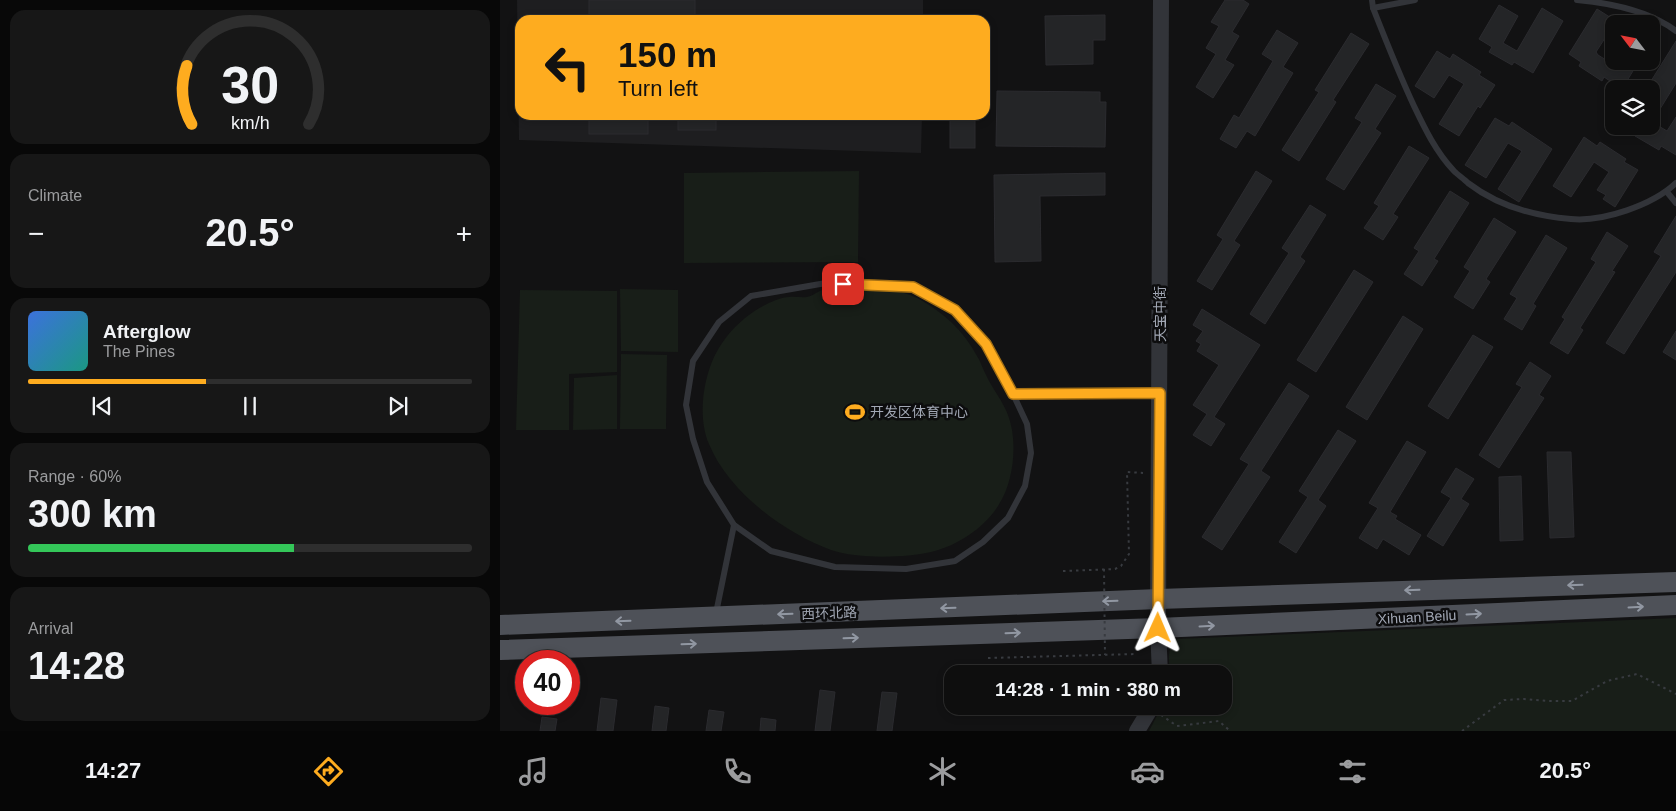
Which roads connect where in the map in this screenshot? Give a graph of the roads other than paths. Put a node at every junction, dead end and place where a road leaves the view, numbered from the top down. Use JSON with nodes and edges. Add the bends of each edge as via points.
{"nodes":[{"id":1,"x":1161,"y":0,"type":"edge"},
{"id":2,"x":1372,"y":0,"type":"edge"},
{"id":3,"x":1415,"y":0,"type":"edge"},
{"id":4,"x":1577,"y":0,"type":"edge"},
{"id":5,"x":1373,"y":8,"type":"junction"},
{"id":6,"x":1676,"y":31,"type":"edge"},
{"id":7,"x":1676,"y":183,"type":"edge"},
{"id":8,"x":1667,"y":192,"type":"junction"},
{"id":9,"x":1676,"y":203,"type":"edge"},
{"id":10,"x":1160,"y":393,"type":"junction"},
{"id":11,"x":1013,"y":394,"type":"junction"},
{"id":12,"x":734,"y":525,"type":"junction"},
{"id":13,"x":1676,"y":582,"type":"edge"},
{"id":14,"x":1159,"y":599,"type":"junction"},
{"id":15,"x":1676,"y":605,"type":"edge"},
{"id":16,"x":715,"y":617,"type":"junction"},
{"id":17,"x":500,"y":625,"type":"edge"},
{"id":18,"x":1158,"y":628,"type":"junction"},
{"id":19,"x":500,"y":650,"type":"edge"},
{"id":20,"x":1160,"y":665,"type":"edge"},
{"id":21,"x":1147,"y":715,"type":"edge"},
{"id":22,"x":1137,"y":731,"type":"edge"}],
"edges":[{"from":1,"to":10,"type":"street","name":"天宝中街"},
{"from":2,"to":5,"type":"lane"},
{"from":3,"to":5,"type":"lane"},
{"from":4,"to":6,"type":"lane","via":[[1606,3],[1650,16]]},
{"from":5,"to":8,"type":"lane","via":[[1430,139],[1454,172],[1479,191],[1511,208],[1546,217],[1584,220],[1626,210]]},
{"from":7,"to":8,"type":"lane"},
{"from":8,"to":9,"type":"lane"},
{"from":10,"to":11,"type":"lane"},
{"from":10,"to":14,"type":"street","name":"天宝中街"},
{"from":11,"to":12,"type":"lane","via":[[1027,424],[1031,453],[1025,486],[1008,518],[955,562],[906,569],[835,567],[771,551]]},
{"from":11,"to":12,"type":"lane","via":[[986,344],[955,310],[913,287],[826,283],[751,296],[719,322],[693,361],[686,405],[707,482]]},
{"from":12,"to":16,"type":"lane"},
{"from":13,"to":14,"type":"main road","name":"Xihuan Beilu","one_way":true},
{"from":14,"to":16,"type":"main road","name":"西环北路","one_way":true},
{"from":14,"to":18,"type":"street","name":"天宝中街"},
{"from":18,"to":15,"type":"main road","name":"Xihuan Beilu","one_way":true},
{"from":16,"to":17,"type":"main road","name":"西环北路","one_way":true},
{"from":19,"to":18,"type":"main road","name":"西环北路","one_way":true},
{"from":18,"to":20,"type":"street","name":"天宝中街"},
{"from":21,"to":22,"type":"street"}]}
